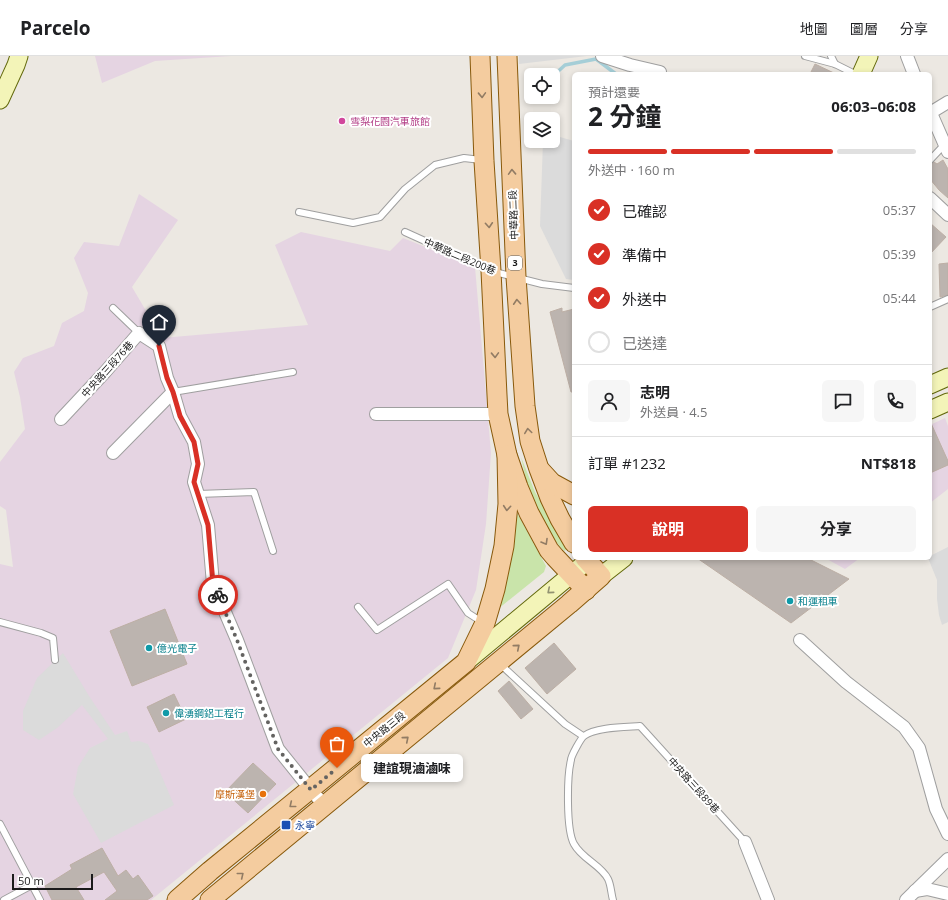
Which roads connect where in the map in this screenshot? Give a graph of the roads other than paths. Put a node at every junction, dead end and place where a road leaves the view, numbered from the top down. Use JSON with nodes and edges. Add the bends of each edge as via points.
{"nodes":[{"id":1,"x":19,"y":56,"type":"edge"},
{"id":2,"x":480,"y":56,"type":"edge"},
{"id":3,"x":508,"y":56,"type":"edge"},
{"id":4,"x":602,"y":56,"type":"edge"},
{"id":5,"x":806,"y":56,"type":"edge"},
{"id":6,"x":832,"y":56,"type":"edge"},
{"id":7,"x":869,"y":56,"type":"edge"},
{"id":8,"x":906,"y":56,"type":"edge"},
{"id":9,"x":835,"y":64,"type":"junction"},
{"id":10,"x":660,"y":72,"type":"edge"},
{"id":11,"x":851,"y":72,"type":"edge"},
{"id":12,"x":862,"y":72,"type":"edge"},
{"id":13,"x":913,"y":72,"type":"edge"},
{"id":14,"x":0,"y":100,"type":"edge"},
{"id":15,"x":948,"y":102,"type":"edge"},
{"id":16,"x":932,"y":111,"type":"edge"},
{"id":17,"x":932,"y":116,"type":"edge"},
{"id":18,"x":946,"y":148,"type":"edge"},
{"id":19,"x":932,"y":158,"type":"edge"},
{"id":20,"x":484,"y":161,"type":"junction"},
{"id":21,"x":932,"y":200,"type":"edge"},
{"id":22,"x":299,"y":212,"type":"dead end"},
{"id":23,"x":948,"y":215,"type":"edge"},
{"id":24,"x":405,"y":232,"type":"dead end"},
{"id":25,"x":492,"y":270,"type":"junction"},
{"id":26,"x":516,"y":277,"type":"junction"},
{"id":27,"x":572,"y":288,"type":"edge"},
{"id":28,"x":948,"y":299,"type":"edge"},
{"id":29,"x":932,"y":306,"type":"edge"},
{"id":30,"x":113,"y":308,"type":"dead end"},
{"id":31,"x":139,"y":333,"type":"junction"},
{"id":32,"x":293,"y":372,"type":"dead end"},
{"id":33,"x":948,"y":377,"type":"edge"},
{"id":34,"x":932,"y":384,"type":"edge"},
{"id":35,"x":173,"y":392,"type":"junction"},
{"id":36,"x":948,"y":402,"type":"edge"},
{"id":37,"x":932,"y":409,"type":"edge"},
{"id":38,"x":376,"y":414,"type":"dead end"},
{"id":39,"x":498,"y":414,"type":"junction"},
{"id":40,"x":61,"y":419,"type":"dead end"},
{"id":41,"x":113,"y":453,"type":"dead end"},
{"id":42,"x":507,"y":456,"type":"junction"},
{"id":43,"x":538,"y":469,"type":"junction"},
{"id":44,"x":198,"y":494,"type":"junction"},
{"id":45,"x":572,"y":494,"type":"edge"},
{"id":46,"x":572,"y":540,"type":"edge"},
{"id":47,"x":273,"y":550,"type":"dead end"},
{"id":48,"x":591,"y":560,"type":"edge"},
{"id":49,"x":593,"y":560,"type":"edge"},
{"id":50,"x":621,"y":560,"type":"edge"},
{"id":51,"x":571,"y":574,"type":"junction"},
{"id":52,"x":601,"y":576,"type":"junction"},
{"id":53,"x":586,"y":590,"type":"junction"},
{"id":54,"x":358,"y":607,"type":"dead end"},
{"id":55,"x":0,"y":622,"type":"edge"},
{"id":56,"x":485,"y":623,"type":"junction"},
{"id":57,"x":800,"y":640,"type":"dead end"},
{"id":58,"x":55,"y":660,"type":"dead end"},
{"id":59,"x":466,"y":662,"type":"junction"},
{"id":60,"x":498,"y":663,"type":"junction"},
{"id":61,"x":583,"y":736,"type":"junction"},
{"id":62,"x":311,"y":790,"type":"junction"},
{"id":63,"x":325,"y":806,"type":"junction"},
{"id":64,"x":0,"y":824,"type":"edge"},
{"id":65,"x":948,"y":834,"type":"edge"},
{"id":66,"x":745,"y":842,"type":"joint"},
{"id":67,"x":948,"y":860,"type":"edge"},
{"id":68,"x":32,"y":885,"type":"junction"},
{"id":69,"x":915,"y":891,"type":"junction"},
{"id":70,"x":948,"y":894,"type":"edge"},
{"id":71,"x":4,"y":900,"type":"edge"},
{"id":72,"x":40,"y":900,"type":"edge"},
{"id":73,"x":179,"y":900,"type":"edge"},
{"id":74,"x":210,"y":900,"type":"edge"},
{"id":75,"x":613,"y":900,"type":"edge"},
{"id":76,"x":768,"y":900,"type":"edge"},
{"id":77,"x":906,"y":900,"type":"edge"}],
"edges":[{"from":1,"to":14,"type":"main road"},
{"from":2,"to":20,"type":"main road","one_way":true},
{"from":26,"to":3,"type":"main road","name":"中華路二段","number":"3","one_way":true},
{"from":4,"to":10,"type":"street"},
{"from":5,"to":9,"type":"lane"},
{"from":6,"to":9,"type":"lane"},
{"from":7,"to":12,"type":"main road"},
{"from":8,"to":13,"type":"street"},
{"from":9,"to":11,"type":"lane"},
{"from":15,"to":16,"type":"street"},
{"from":17,"to":18,"type":"street"},
{"from":18,"to":19,"type":"lane"},
{"from":20,"to":22,"type":"lane","via":[[464,158],[435,165],[405,189],[380,217],[353,223]]},
{"from":20,"to":25,"type":"main road","one_way":true},
{"from":21,"to":23,"type":"street"},
{"from":24,"to":25,"type":"lane","name":"中華路二段200巷"},
{"from":25,"to":26,"type":"lane","name":"中華路二段200巷"},
{"from":25,"to":39,"type":"main road","one_way":true},
{"from":26,"to":27,"type":"lane","name":"中華路二段200巷"},
{"from":43,"to":26,"type":"main road","name":"中華路二段","number":"3","one_way":true,"via":[[524,406]]},
{"from":28,"to":29,"type":"lane"},
{"from":30,"to":31,"type":"lane"},
{"from":31,"to":35,"type":"street","name":"中央路三段76巷","via":[[159,346]]},
{"from":31,"to":40,"type":"street","name":"中央路三段76巷"},
{"from":32,"to":35,"type":"lane"},
{"from":33,"to":34,"type":"main road"},
{"from":35,"to":41,"type":"street"},
{"from":35,"to":44,"type":"street","name":"中央路三段76巷","via":[[180,416],[194,442],[198,464],[194,482]]},
{"from":36,"to":37,"type":"main road"},
{"from":38,"to":39,"type":"street"},
{"from":39,"to":42,"type":"main road"},
{"from":42,"to":51,"type":"main road","one_way":true,"via":[[539,532],[549,550]]},
{"from":42,"to":56,"type":"main road","one_way":true,"via":[[508,504],[504,546]]},
{"from":43,"to":45,"type":"main road","via":[[552,483]]},
{"from":43,"to":46,"type":"main road","number":"3"},
{"from":44,"to":47,"type":"lane","via":[[254,492]]},
{"from":44,"to":62,"type":"street","name":"中央路三段76巷","via":[[208,525],[213,584],[278,749]]},
{"from":48,"to":51,"type":"main road","name":"中央路三段"},
{"from":49,"to":52,"type":"main road"},
{"from":50,"to":52,"type":"main road"},
{"from":51,"to":53,"type":"main road"},
{"from":51,"to":59,"type":"main road","name":"中央路三段","one_way":true},
{"from":52,"to":53,"type":"main road"},
{"from":60,"to":53,"type":"main road","one_way":true},
{"from":54,"to":56,"type":"lane","via":[[377,630],[448,584],[468,613]]},
{"from":55,"to":58,"type":"lane","via":[[53,638]]},
{"from":56,"to":59,"type":"main road"},
{"from":57,"to":65,"type":"street","via":[[846,682],[904,727],[919,748],[936,809]]},
{"from":59,"to":62,"type":"main road","name":"中央路三段","one_way":true},
{"from":60,"to":61,"type":"lane","via":[[565,724]]},
{"from":63,"to":60,"type":"main road","one_way":true},
{"from":61,"to":66,"type":"lane","name":"中央路三段89巷","via":[[598,730],[640,726]]},
{"from":61,"to":75,"type":"lane","via":[[571,758],[568,779],[569,826],[574,843],[580,852],[608,879]]},
{"from":62,"to":63,"type":"street","name":"中央路三段76巷"},
{"from":62,"to":73,"type":"main road","name":"中央路三段","one_way":true},
{"from":74,"to":63,"type":"main road","one_way":true},
{"from":64,"to":68,"type":"lane"},
{"from":66,"to":76,"type":"street","name":"中央路三段89巷"},
{"from":67,"to":69,"type":"street"},
{"from":68,"to":71,"type":"lane"},
{"from":68,"to":72,"type":"lane"},
{"from":69,"to":70,"type":"street","via":[[927,889]]},
{"from":69,"to":77,"type":"street"}]}
